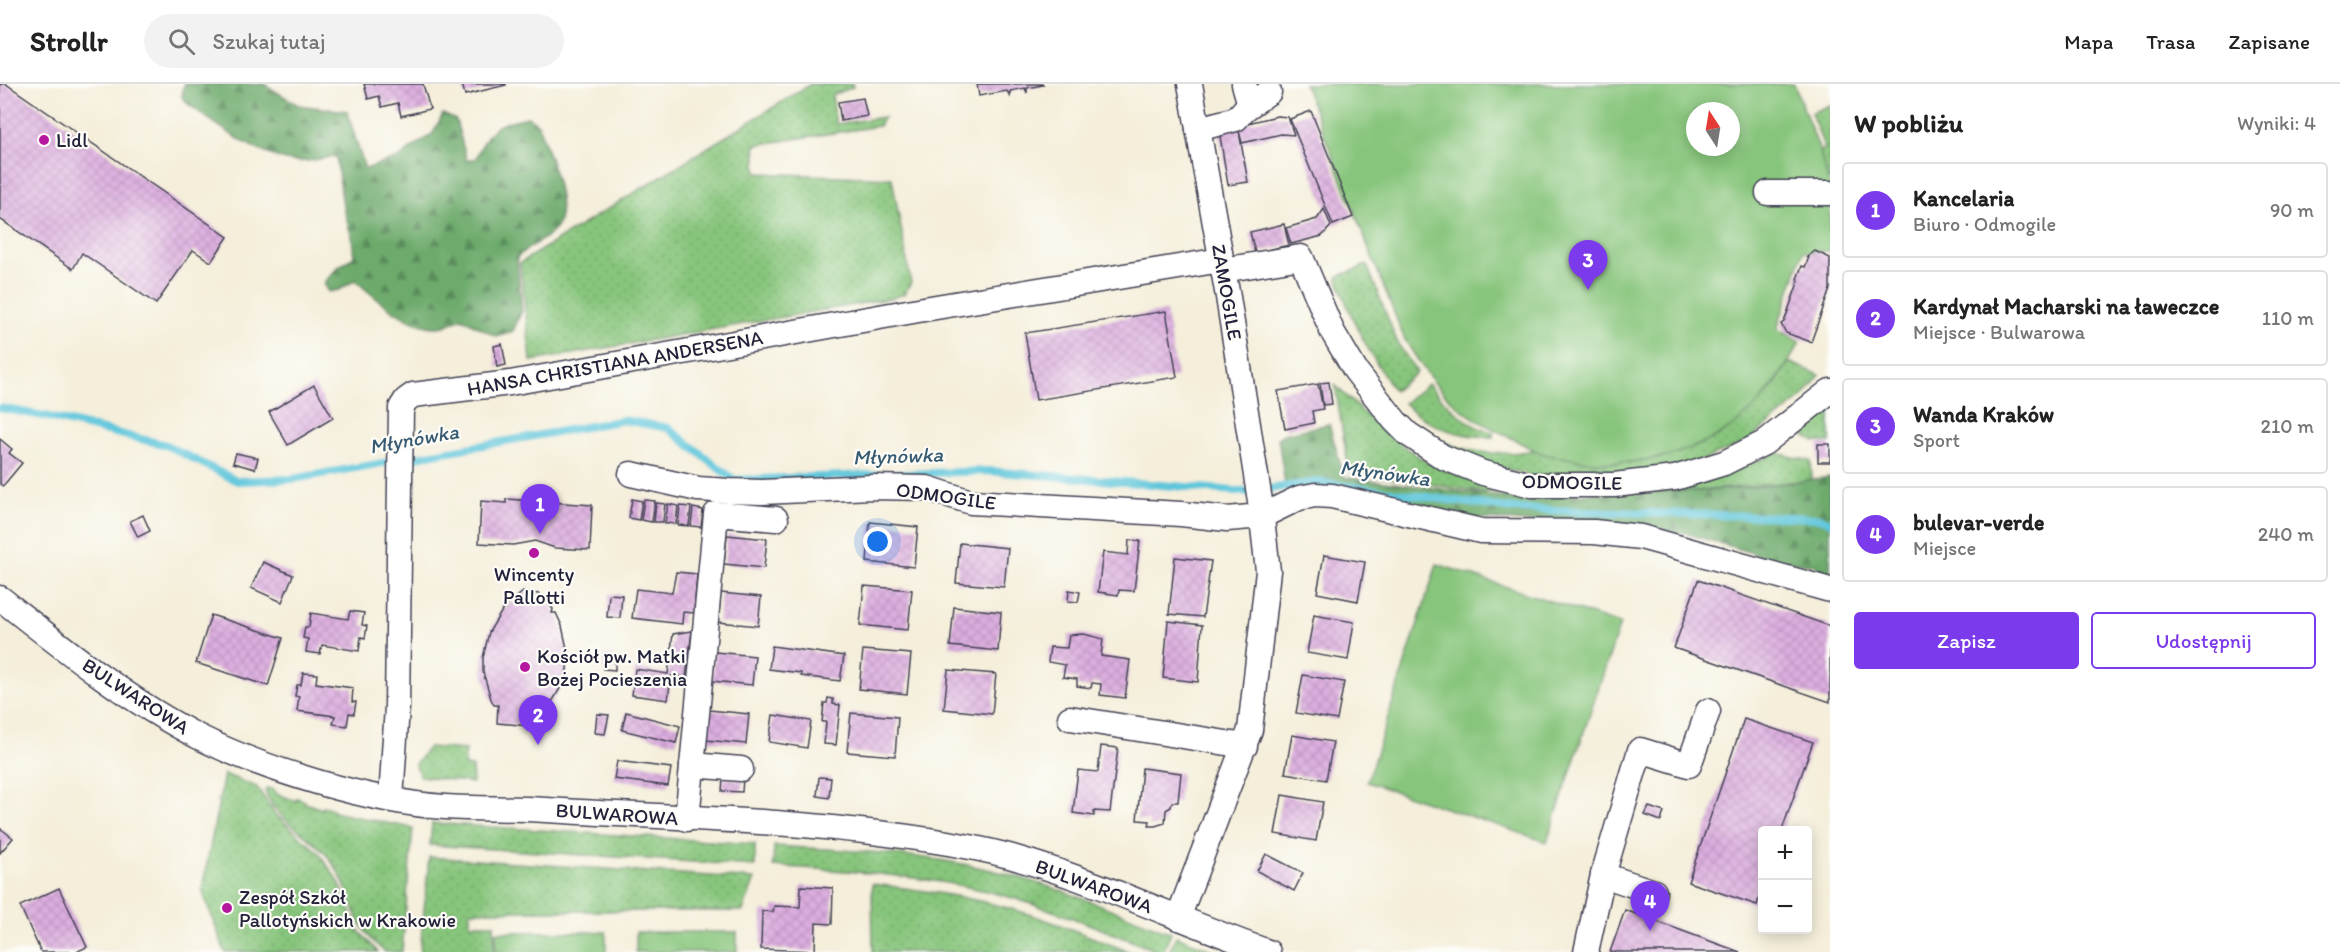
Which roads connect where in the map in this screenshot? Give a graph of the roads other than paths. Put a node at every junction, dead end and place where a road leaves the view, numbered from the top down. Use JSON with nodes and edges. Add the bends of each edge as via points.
{"nodes":[{"id":1,"x":1190,"y":84,"type":"edge"},
{"id":2,"x":1254,"y":94,"type":"edge"},
{"id":3,"x":1198,"y":129,"type":"junction"},
{"id":4,"x":1768,"y":193,"type":"dead end"},
{"id":5,"x":1830,"y":193,"type":"edge"},
{"id":6,"x":1222,"y":265,"type":"junction"},
{"id":7,"x":1830,"y":391,"type":"edge"},
{"id":8,"x":631,"y":474,"type":"dead end"},
{"id":9,"x":1261,"y":509,"type":"junction"},
{"id":10,"x":776,"y":519,"type":"dead end"},
{"id":11,"x":1830,"y":590,"type":"edge"},
{"id":12,"x":0,"y":598,"type":"edge"},
{"id":13,"x":1708,"y":711,"type":"dead end"},
{"id":14,"x":1070,"y":718,"type":"dead end"},
{"id":15,"x":1245,"y":746,"type":"junction"},
{"id":16,"x":692,"y":765,"type":"junction"},
{"id":17,"x":741,"y":769,"type":"dead end"},
{"id":18,"x":391,"y":799,"type":"junction"},
{"id":19,"x":687,"y":819,"type":"junction"},
{"id":20,"x":1604,"y":875,"type":"junction"},
{"id":21,"x":1654,"y":892,"type":"dead end"},
{"id":22,"x":1178,"y":918,"type":"junction"},
{"id":23,"x":1268,"y":952,"type":"edge"},
{"id":24,"x":1586,"y":952,"type":"edge"}],
"edges":[{"from":1,"to":3,"type":"street","name":"ZAMOGILE"},
{"from":2,"to":3,"type":"street","via":[[1236,119]]},
{"from":3,"to":6,"type":"street","name":"ZAMOGILE"},
{"from":4,"to":5,"type":"street"},
{"from":6,"to":7,"type":"street","name":"ODMOGILE","via":[[1301,257],[1332,331],[1355,370],[1408,434],[1443,457],[1483,473],[1532,485],[1614,485],[1665,480],[1724,463],[1764,443]]},
{"from":6,"to":9,"type":"street","name":"ZAMOGILE"},
{"from":6,"to":18,"type":"street","name":"HANSA CHRISTIANA ANDERSENA","via":[[924,309],[510,383],[413,395],[401,408],[397,707]]},
{"from":8,"to":9,"type":"street","name":"ODMOGILE","via":[[698,489],[762,492],[927,488],[971,502],[1227,519]]},
{"from":9,"to":11,"type":"street","name":"ODMOGILE","via":[[1315,495],[1332,496],[1480,531],[1594,532],[1641,537]]},
{"from":9,"to":15,"type":"street","via":[[1268,580],[1253,716]]},
{"from":10,"to":16,"type":"street","via":[[716,514]]},
{"from":12,"to":18,"type":"street","name":"BULWAROWA","via":[[142,703],[200,737],[295,774]]},
{"from":13,"to":20,"type":"street","via":[[1689,765],[1640,750]]},
{"from":14,"to":15,"type":"street"},
{"from":15,"to":22,"type":"street"},
{"from":16,"to":17,"type":"street"},
{"from":16,"to":19,"type":"street"},
{"from":18,"to":19,"type":"street","name":"BULWAROWA","via":[[444,807]]},
{"from":19,"to":22,"type":"street","name":"BULWAROWA","via":[[861,830],[962,846],[1055,870]]},
{"from":20,"to":21,"type":"street"},
{"from":20,"to":24,"type":"street"},
{"from":22,"to":23,"type":"street","name":"BULWAROWA"}]}
